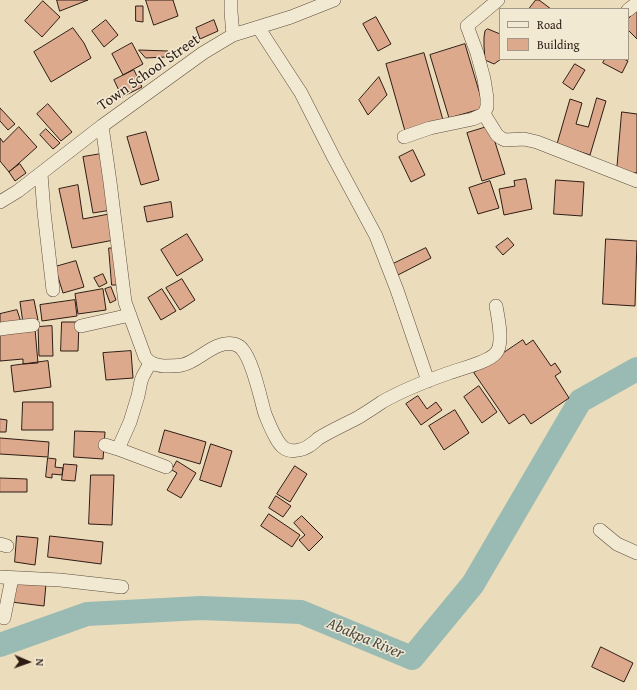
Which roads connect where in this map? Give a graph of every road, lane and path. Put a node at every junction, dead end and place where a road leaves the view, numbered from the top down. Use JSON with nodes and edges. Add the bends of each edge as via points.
{"nodes":[{"id":1,"x":231,"y":0,"type":"edge"},
{"id":2,"x":334,"y":0,"type":"edge"},
{"id":3,"x":498,"y":0,"type":"edge"},
{"id":4,"x":637,"y":3,"type":"edge"},
{"id":5,"x":629,"y":9,"type":"edge"},
{"id":6,"x":258,"y":27,"type":"junction"},
{"id":7,"x":233,"y":35,"type":"junction"},
{"id":8,"x":484,"y":114,"type":"junction"},
{"id":9,"x":102,"y":126,"type":"junction"},
{"id":10,"x":404,"y":138,"type":"dead end"},
{"id":11,"x":41,"y":174,"type":"junction"},
{"id":12,"x":637,"y":182,"type":"edge"},
{"id":13,"x":0,"y":202,"type":"edge"},
{"id":14,"x":53,"y":290,"type":"dead end"},
{"id":15,"x":496,"y":306,"type":"dead end"},
{"id":16,"x":130,"y":316,"type":"junction"},
{"id":17,"x":33,"y":325,"type":"dead end"},
{"id":18,"x":81,"y":326,"type":"dead end"},
{"id":19,"x":0,"y":329,"type":"edge"},
{"id":20,"x":150,"y":363,"type":"junction"},
{"id":21,"x":428,"y":381,"type":"junction"},
{"id":22,"x":166,"y":467,"type":"dead end"},
{"id":23,"x":600,"y":530,"type":"dead end"},
{"id":24,"x":637,"y":553,"type":"edge"},
{"id":25,"x":6,"y":578,"type":"edge"},
{"id":26,"x":122,"y":587,"type":"dead end"},
{"id":27,"x":4,"y":618,"type":"dead end"}],
"edges":[{"from":1,"to":7,"type":"street"},
{"from":2,"to":6,"type":"street","name":"Town School Street"},
{"from":3,"to":8,"type":"street","via":[[467,26],[484,79],[487,98]]},
{"from":4,"to":5,"type":"street"},
{"from":6,"to":7,"type":"street","name":"Town School Street"},
{"from":6,"to":21,"type":"street","via":[[302,93],[376,236]]},
{"from":7,"to":9,"type":"street","name":"Town School Street","via":[[203,53]]},
{"from":8,"to":10,"type":"street","via":[[473,119],[430,128]]},
{"from":8,"to":12,"type":"street","via":[[497,135],[505,140],[524,139],[537,142]]},
{"from":9,"to":11,"type":"street","name":"Town School Street"},
{"from":9,"to":16,"type":"street","via":[[125,302]]},
{"from":11,"to":13,"type":"street","name":"Town School Street"},
{"from":11,"to":14,"type":"street"},
{"from":15,"to":21,"type":"street","via":[[500,342],[496,353],[479,363]]},
{"from":16,"to":18,"type":"street"},
{"from":16,"to":20,"type":"street"},
{"from":17,"to":19,"type":"street"},
{"from":20,"to":21,"type":"street","via":[[162,366],[182,365],[222,344],[229,343],[241,347],[251,366],[272,431],[278,442],[291,451],[307,448],[398,393]]},
{"from":20,"to":22,"type":"street","via":[[141,381],[132,417],[112,447]]},
{"from":23,"to":24,"type":"street","via":[[617,544]]},
{"from":25,"to":26,"type":"street","via":[[60,580]]},
{"from":25,"to":27,"type":"street"}]}
